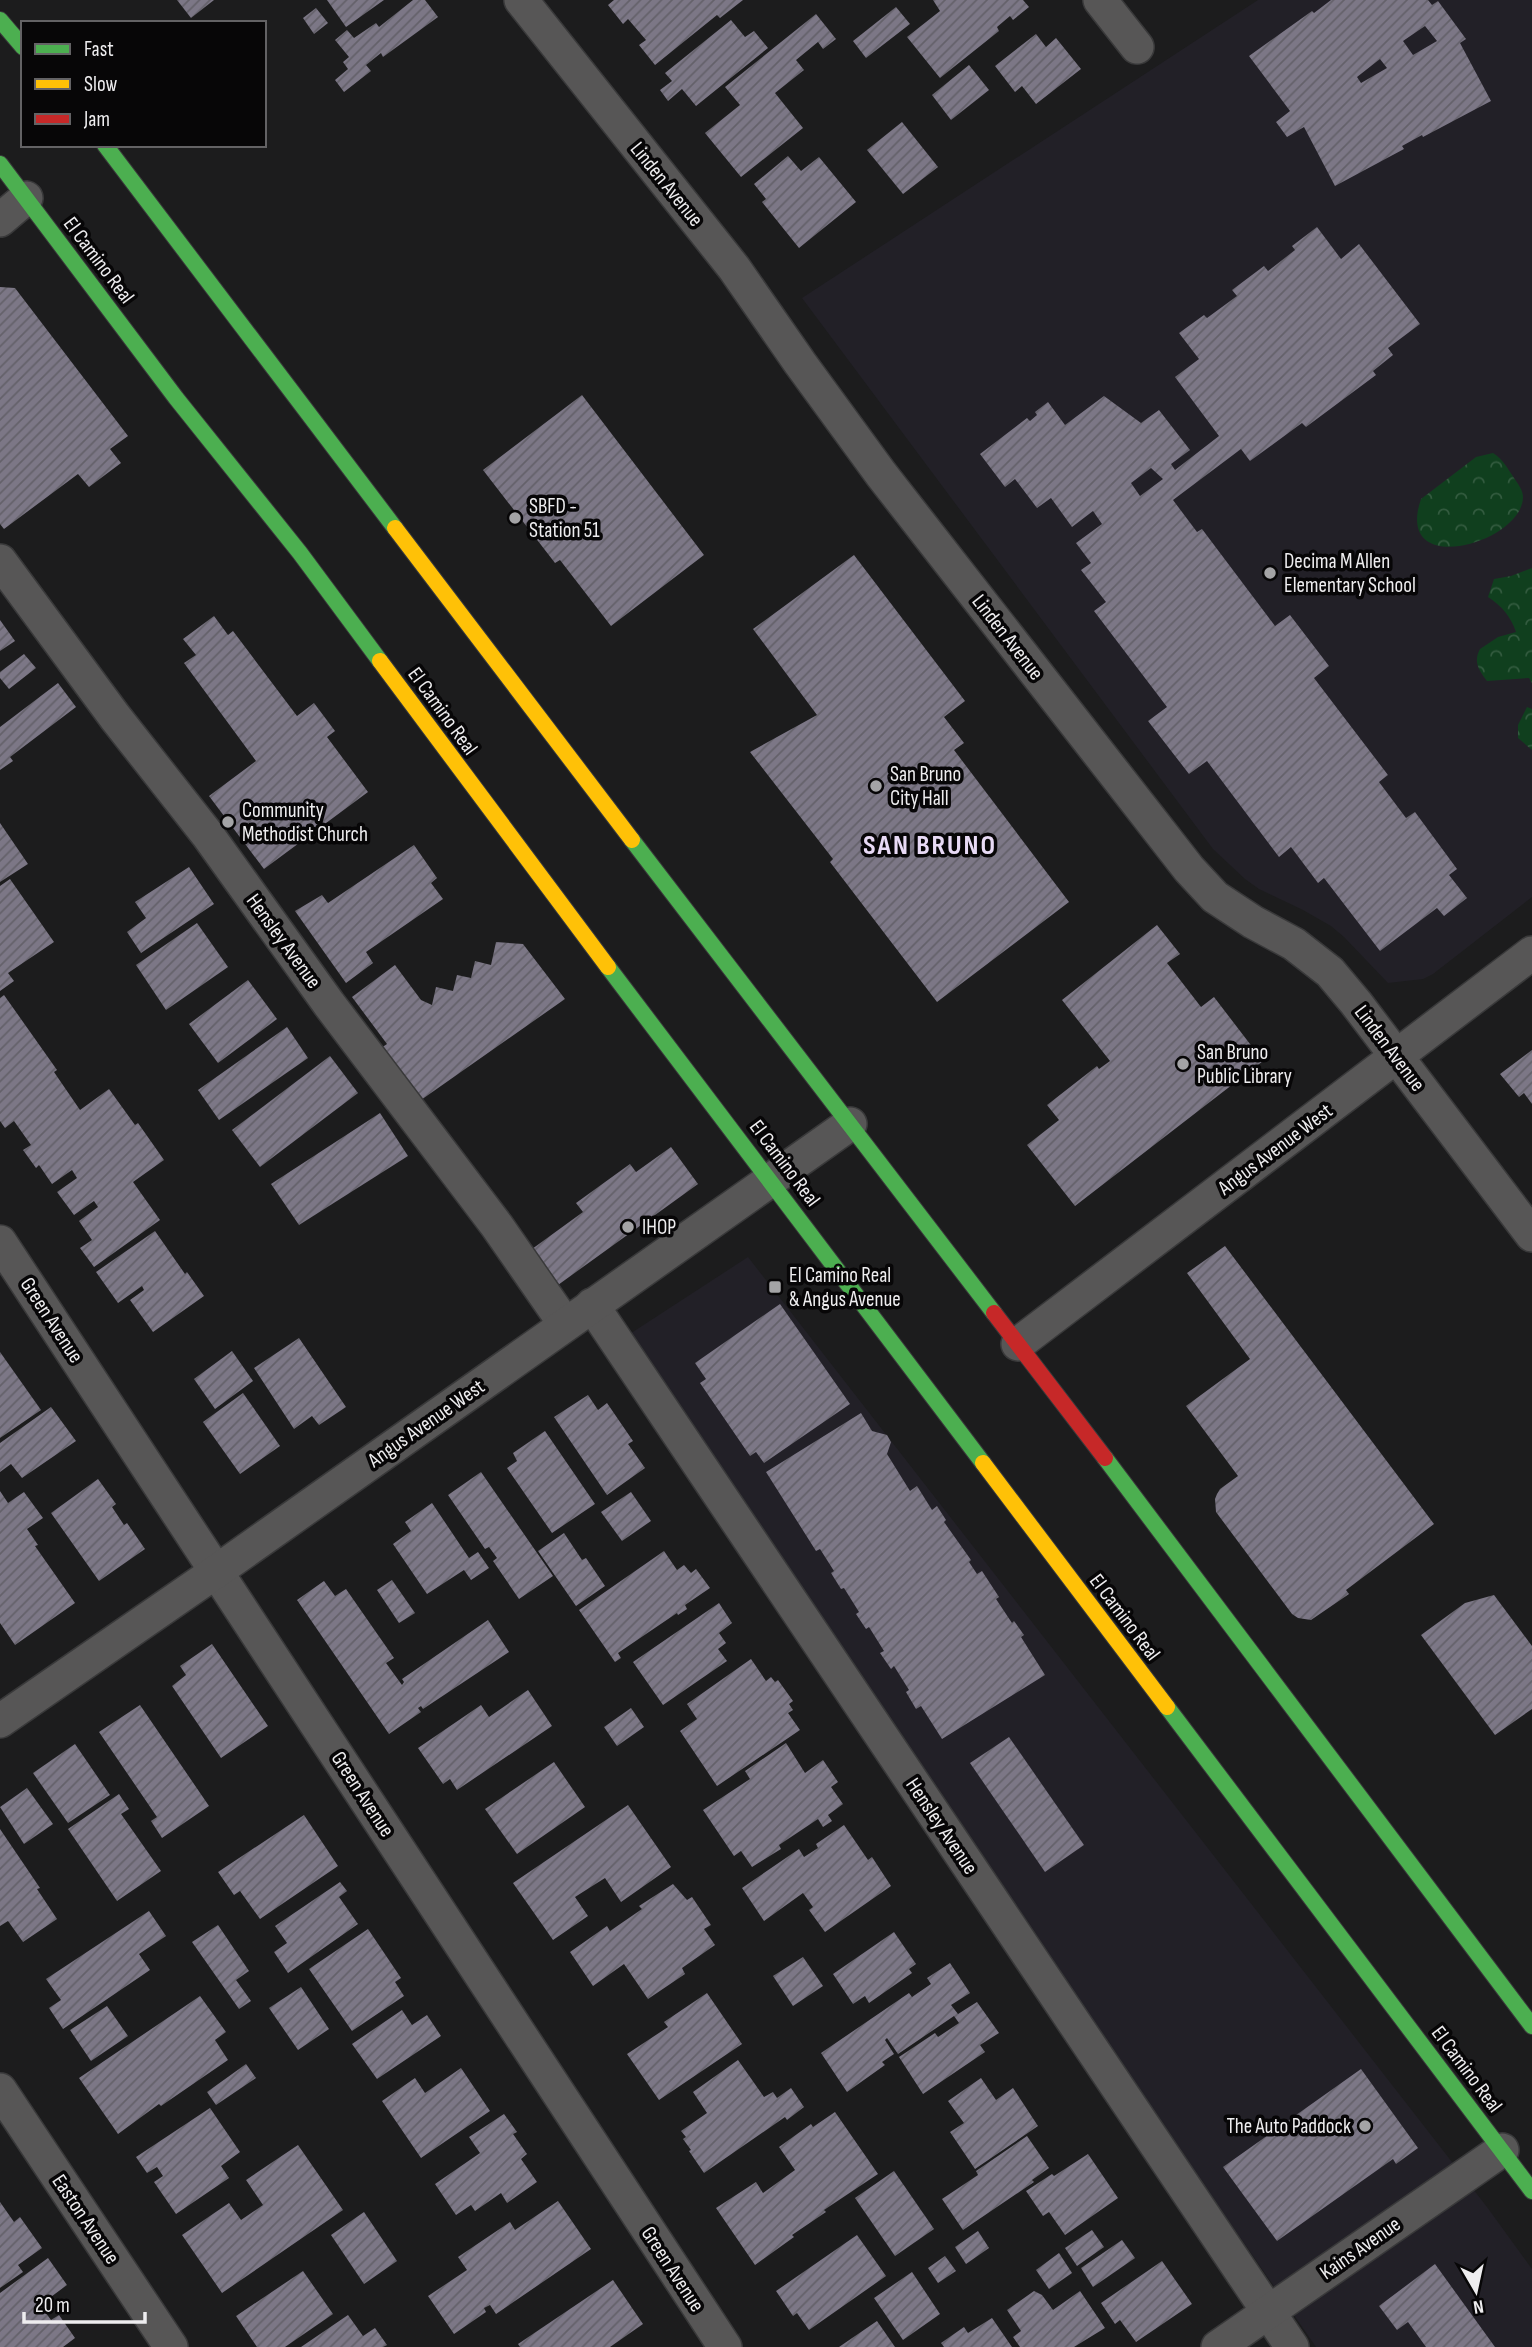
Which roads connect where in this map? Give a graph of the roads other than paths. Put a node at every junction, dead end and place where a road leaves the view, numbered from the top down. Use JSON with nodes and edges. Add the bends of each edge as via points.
{"nodes":[{"id":1,"x":521,"y":0,"type":"edge"},
{"id":2,"x":1100,"y":0,"type":"edge"},
{"id":3,"x":0,"y":20,"type":"edge"},
{"id":4,"x":21,"y":45,"type":"edge"},
{"id":5,"x":1137,"y":47,"type":"dead end"},
{"id":6,"x":107,"y":147,"type":"edge"},
{"id":7,"x":0,"y":164,"type":"edge"},
{"id":8,"x":26,"y":198,"type":"junction"},
{"id":9,"x":0,"y":220,"type":"edge"},
{"id":10,"x":0,"y":561,"type":"edge"},
{"id":11,"x":1532,"y":953,"type":"edge"},
{"id":12,"x":1396,"y":1056,"type":"junction"},
{"id":13,"x":850,"y":1124,"type":"junction"},
{"id":14,"x":770,"y":1179,"type":"junction"},
{"id":15,"x":1532,"y":1235,"type":"edge"},
{"id":16,"x":0,"y":1242,"type":"edge"},
{"id":17,"x":592,"y":1305,"type":"junction"},
{"id":18,"x":565,"y":1324,"type":"junction"},
{"id":19,"x":1018,"y":1344,"type":"junction"},
{"id":20,"x":217,"y":1571,"type":"junction"},
{"id":21,"x":0,"y":1721,"type":"edge"},
{"id":22,"x":1532,"y":2026,"type":"edge"},
{"id":23,"x":0,"y":2090,"type":"edge"},
{"id":24,"x":1502,"y":2150,"type":"junction"},
{"id":25,"x":1532,"y":2191,"type":"edge"},
{"id":26,"x":1269,"y":2312,"type":"junction"},
{"id":27,"x":171,"y":2347,"type":"edge"},
{"id":28,"x":725,"y":2347,"type":"edge"},
{"id":29,"x":1218,"y":2347,"type":"edge"},
{"id":30,"x":1292,"y":2347,"type":"edge"}],
"edges":[{"from":1,"to":12,"type":"street","name":"Linden Avenue","via":[[734,268],[881,474],[1189,869],[1215,897],[1294,944],[1330,972]]},
{"from":2,"to":5,"type":"street"},
{"from":3,"to":4,"type":"main road"},
{"from":6,"to":13,"type":"main road"},
{"from":7,"to":8,"type":"main road","name":"El Camino Real"},
{"from":8,"to":9,"type":"street"},
{"from":8,"to":14,"type":"main road","name":"El Camino Real","via":[[300,553]]},
{"from":10,"to":18,"type":"street","name":"Hensley Avenue","via":[[207,834]]},
{"from":11,"to":12,"type":"street","name":"Angus Avenue West"},
{"from":12,"to":15,"type":"street","name":"Linden Avenue"},
{"from":12,"to":19,"type":"street","name":"Angus Avenue West"},
{"from":13,"to":14,"type":"street","name":"Angus Avenue West"},
{"from":13,"to":19,"type":"main road"},
{"from":14,"to":17,"type":"street","name":"Angus Avenue West"},
{"from":14,"to":24,"type":"main road","name":"El Camino Real"},
{"from":16,"to":20,"type":"street","name":"Green Avenue"},
{"from":17,"to":18,"type":"street","name":"Angus Avenue West"},
{"from":17,"to":26,"type":"street","name":"Hensley Avenue"},
{"from":18,"to":20,"type":"street","name":"Angus Avenue West"},
{"from":19,"to":22,"type":"main road"},
{"from":20,"to":21,"type":"street","name":"Angus Avenue West"},
{"from":20,"to":28,"type":"street","name":"Green Avenue"},
{"from":23,"to":27,"type":"street","name":"Easton Avenue"},
{"from":24,"to":25,"type":"main road","name":"El Camino Real"},
{"from":24,"to":26,"type":"street","name":"Kains Avenue"},
{"from":26,"to":29,"type":"street","name":"Kains Avenue"},
{"from":26,"to":30,"type":"street","name":"Hensley Avenue"}]}
